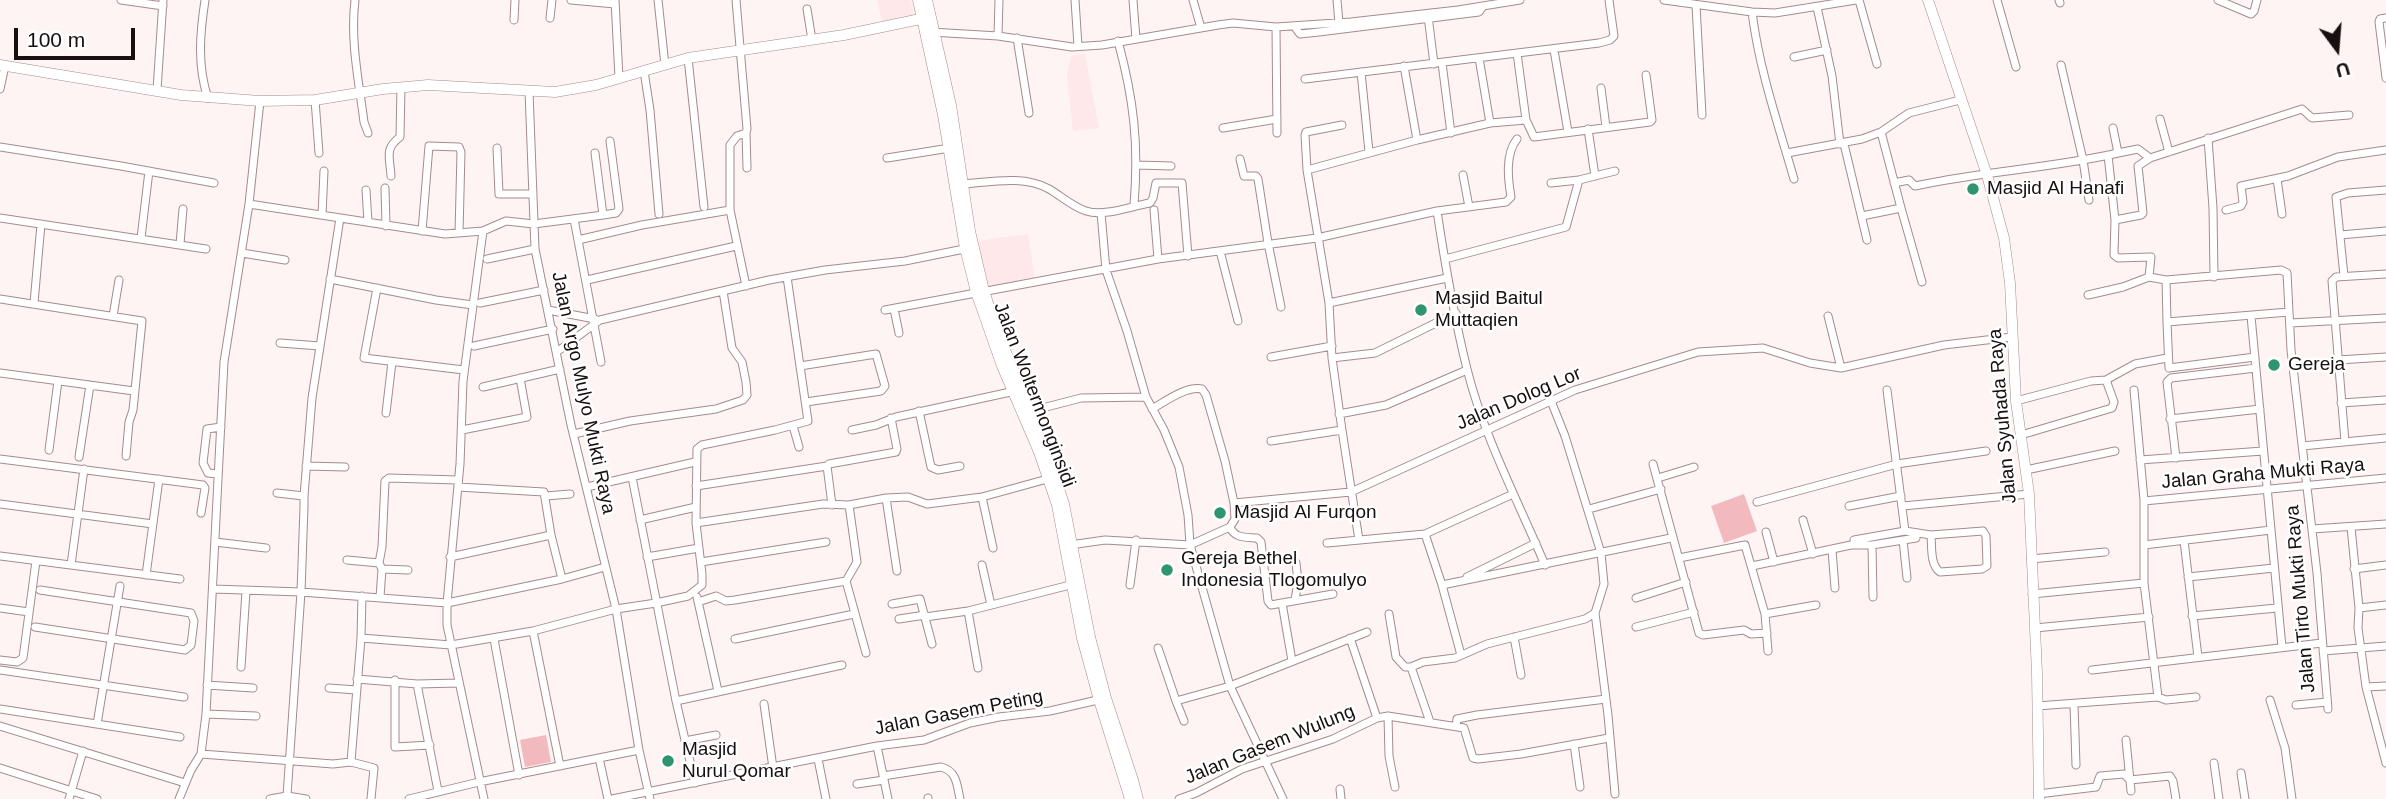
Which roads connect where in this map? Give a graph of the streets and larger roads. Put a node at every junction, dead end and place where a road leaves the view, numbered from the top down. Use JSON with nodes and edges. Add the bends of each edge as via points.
{"nodes":[{"id":1,"x":121,"y":0,"type":"edge"},
{"id":2,"x":205,"y":0,"type":"edge"},
{"id":3,"x":355,"y":0,"type":"edge"},
{"id":4,"x":515,"y":0,"type":"edge"},
{"id":5,"x":552,"y":0,"type":"edge"},
{"id":6,"x":572,"y":0,"type":"edge"},
{"id":7,"x":658,"y":0,"type":"edge"},
{"id":8,"x":736,"y":0,"type":"edge"},
{"id":9,"x":918,"y":0,"type":"edge"},
{"id":10,"x":927,"y":0,"type":"edge"},
{"id":11,"x":999,"y":0,"type":"edge"},
{"id":12,"x":1075,"y":0,"type":"edge"},
{"id":13,"x":1133,"y":0,"type":"edge"},
{"id":14,"x":1193,"y":0,"type":"edge"},
{"id":15,"x":1336,"y":0,"type":"edge"},
{"id":16,"x":1458,"y":0,"type":"edge"},
{"id":17,"x":1520,"y":0,"type":"edge"},
{"id":18,"x":1609,"y":0,"type":"edge"},
{"id":19,"x":1664,"y":0,"type":"edge"},
{"id":20,"x":1731,"y":0,"type":"edge"},
{"id":21,"x":1858,"y":0,"type":"edge"},
{"id":22,"x":1928,"y":0,"type":"edge"},
{"id":23,"x":1997,"y":0,"type":"edge"},
{"id":24,"x":2218,"y":0,"type":"edge"},
{"id":25,"x":2256,"y":0,"type":"edge"},
{"id":26,"x":1511,"y":1,"type":"edge"},
{"id":27,"x":1676,"y":1,"type":"edge"},
{"id":28,"x":615,"y":2,"type":"edge"},
{"id":29,"x":1839,"y":2,"type":"edge"},
{"id":30,"x":163,"y":3,"type":"edge"},
{"id":31,"x":1706,"y":3,"type":"edge"},
{"id":32,"x":1696,"y":5,"type":"junction"},
{"id":33,"x":1483,"y":6,"type":"junction"},
{"id":34,"x":1817,"y":7,"type":"junction"},
{"id":35,"x":807,"y":9,"type":"dead end"},
{"id":36,"x":1731,"y":9,"type":"junction"},
{"id":37,"x":1458,"y":10,"type":"junction"},
{"id":38,"x":1752,"y":12,"type":"junction"},
{"id":39,"x":1428,"y":17,"type":"junction"},
{"id":40,"x":550,"y":18,"type":"dead end"},
{"id":41,"x":926,"y":18,"type":"junction"},
{"id":42,"x":2386,"y":18,"type":"edge"},
{"id":43,"x":514,"y":20,"type":"dead end"},
{"id":44,"x":1339,"y":23,"type":"junction"},
{"id":45,"x":1294,"y":26,"type":"junction"},
{"id":46,"x":1276,"y":27,"type":"junction"},
{"id":47,"x":1201,"y":28,"type":"junction"},
{"id":48,"x":930,"y":32,"type":"junction"},
{"id":49,"x":998,"y":36,"type":"junction"},
{"id":50,"x":1017,"y":38,"type":"junction"},
{"id":51,"x":1136,"y":39,"type":"junction"},
{"id":52,"x":812,"y":40,"type":"junction"},
{"id":53,"x":1118,"y":41,"type":"junction"},
{"id":54,"x":1078,"y":46,"type":"junction"},
{"id":55,"x":741,"y":49,"type":"junction"},
{"id":56,"x":1554,"y":50,"type":"junction"},
{"id":57,"x":1827,"y":50,"type":"junction"},
{"id":58,"x":1517,"y":53,"type":"junction"},
{"id":59,"x":1794,"y":57,"type":"dead end"},
{"id":60,"x":688,"y":58,"type":"junction"},
{"id":61,"x":1479,"y":58,"type":"junction"},
{"id":62,"x":1438,"y":64,"type":"junction"},
{"id":63,"x":1877,"y":64,"type":"dead end"},
{"id":64,"x":665,"y":65,"type":"junction"},
{"id":65,"x":2061,"y":65,"type":"dead end"},
{"id":66,"x":2,"y":66,"type":"edge"},
{"id":67,"x":1404,"y":66,"type":"junction"},
{"id":68,"x":2016,"y":67,"type":"dead end"},
{"id":69,"x":643,"y":71,"type":"junction"},
{"id":70,"x":1361,"y":72,"type":"junction"},
{"id":71,"x":1646,"y":75,"type":"dead end"},
{"id":72,"x":619,"y":78,"type":"junction"},
{"id":73,"x":2386,"y":78,"type":"edge"},
{"id":74,"x":1305,"y":79,"type":"dead end"},
{"id":75,"x":401,"y":87,"type":"junction"},
{"id":76,"x":1601,"y":88,"type":"dead end"},
{"id":77,"x":0,"y":89,"type":"edge"},
{"id":78,"x":157,"y":90,"type":"junction"},
{"id":79,"x":529,"y":91,"type":"junction"},
{"id":80,"x":361,"y":92,"type":"junction"},
{"id":81,"x":208,"y":98,"type":"junction"},
{"id":82,"x":315,"y":100,"type":"junction"},
{"id":83,"x":1960,"y":100,"type":"junction"},
{"id":84,"x":260,"y":101,"type":"junction"},
{"id":85,"x":1028,"y":113,"type":"dead end"},
{"id":86,"x":1702,"y":115,"type":"dead end"},
{"id":87,"x":2348,"y":115,"type":"dead end"},
{"id":88,"x":2160,"y":119,"type":"dead end"},
{"id":89,"x":1277,"y":120,"type":"junction"},
{"id":90,"x":1526,"y":120,"type":"junction"},
{"id":91,"x":1490,"y":123,"type":"junction"},
{"id":92,"x":1342,"y":125,"type":"dead end"},
{"id":93,"x":1606,"y":127,"type":"junction"},
{"id":94,"x":1223,"y":128,"type":"dead end"},
{"id":95,"x":2113,"y":128,"type":"dead end"},
{"id":96,"x":1588,"y":129,"type":"junction"},
{"id":97,"x":1568,"y":132,"type":"junction"},
{"id":98,"x":1881,"y":132,"type":"junction"},
{"id":99,"x":368,"y":133,"type":"dead end"},
{"id":100,"x":746,"y":133,"type":"junction"},
{"id":101,"x":1451,"y":133,"type":"junction"},
{"id":102,"x":1277,"y":134,"type":"dead end"},
{"id":103,"x":2208,"y":138,"type":"junction"},
{"id":104,"x":1517,"y":139,"type":"dead end"},
{"id":105,"x":1417,"y":140,"type":"junction"},
{"id":106,"x":610,"y":141,"type":"dead end"},
{"id":107,"x":1842,"y":144,"type":"junction"},
{"id":108,"x":0,"y":147,"type":"edge"},
{"id":109,"x":497,"y":148,"type":"dead end"},
{"id":110,"x":950,"y":148,"type":"junction"},
{"id":111,"x":2386,"y":150,"type":"edge"},
{"id":112,"x":1369,"y":152,"type":"junction"},
{"id":113,"x":2169,"y":152,"type":"junction"},
{"id":114,"x":319,"y":153,"type":"dead end"},
{"id":115,"x":595,"y":153,"type":"dead end"},
{"id":116,"x":1787,"y":153,"type":"junction"},
{"id":117,"x":2118,"y":153,"type":"junction"},
{"id":118,"x":2108,"y":155,"type":"junction"},
{"id":119,"x":887,"y":158,"type":"dead end"},
{"id":120,"x":2150,"y":158,"type":"junction"},
{"id":121,"x":1240,"y":159,"type":"dead end"},
{"id":122,"x":2083,"y":160,"type":"junction"},
{"id":123,"x":1137,"y":165,"type":"junction"},
{"id":124,"x":1171,"y":166,"type":"dead end"},
{"id":125,"x":747,"y":168,"type":"dead end"},
{"id":126,"x":1307,"y":170,"type":"junction"},
{"id":127,"x":149,"y":171,"type":"junction"},
{"id":128,"x":324,"y":171,"type":"dead end"},
{"id":129,"x":1615,"y":171,"type":"dead end"},
{"id":130,"x":1463,"y":175,"type":"dead end"},
{"id":131,"x":1987,"y":175,"type":"junction"},
{"id":132,"x":391,"y":176,"type":"dead end"},
{"id":133,"x":1595,"y":176,"type":"junction"},
{"id":134,"x":1794,"y":179,"type":"dead end"},
{"id":135,"x":2277,"y":179,"type":"junction"},
{"id":136,"x":1579,"y":180,"type":"junction"},
{"id":137,"x":214,"y":183,"type":"dead end"},
{"id":138,"x":1551,"y":183,"type":"dead end"},
{"id":139,"x":1894,"y":183,"type":"junction"},
{"id":140,"x":964,"y":184,"type":"junction"},
{"id":141,"x":385,"y":188,"type":"dead end"},
{"id":142,"x":2386,"y":190,"type":"edge"},
{"id":143,"x":366,"y":191,"type":"dead end"},
{"id":144,"x":533,"y":194,"type":"junction"},
{"id":145,"x":2089,"y":200,"type":"dead end"},
{"id":146,"x":249,"y":204,"type":"junction"},
{"id":147,"x":1134,"y":205,"type":"junction"},
{"id":148,"x":704,"y":207,"type":"dead end"},
{"id":149,"x":1469,"y":207,"type":"junction"},
{"id":150,"x":1901,"y":208,"type":"junction"},
{"id":151,"x":183,"y":209,"type":"dead end"},
{"id":152,"x":730,"y":210,"type":"junction"},
{"id":153,"x":2225,"y":210,"type":"dead end"},
{"id":154,"x":1154,"y":211,"type":"dead end"},
{"id":155,"x":1437,"y":211,"type":"junction"},
{"id":156,"x":1101,"y":213,"type":"junction"},
{"id":157,"x":659,"y":214,"type":"dead end"},
{"id":158,"x":2282,"y":214,"type":"dead end"},
{"id":159,"x":322,"y":215,"type":"junction"},
{"id":160,"x":603,"y":215,"type":"junction"},
{"id":161,"x":1862,"y":216,"type":"junction"},
{"id":162,"x":0,"y":218,"type":"edge"},
{"id":163,"x":341,"y":218,"type":"junction"},
{"id":164,"x":575,"y":219,"type":"junction"},
{"id":165,"x":965,"y":220,"type":"junction"},
{"id":166,"x":2115,"y":220,"type":"junction"},
{"id":167,"x":368,"y":222,"type":"junction"},
{"id":168,"x":41,"y":224,"type":"junction"},
{"id":169,"x":534,"y":224,"type":"junction"},
{"id":170,"x":386,"y":226,"type":"junction"},
{"id":171,"x":422,"y":231,"type":"junction"},
{"id":172,"x":483,"y":231,"type":"junction"},
{"id":173,"x":2386,"y":232,"type":"edge"},
{"id":174,"x":459,"y":233,"type":"junction"},
{"id":175,"x":2340,"y":235,"type":"junction"},
{"id":176,"x":141,"y":238,"type":"junction"},
{"id":177,"x":1317,"y":238,"type":"junction"},
{"id":178,"x":578,"y":240,"type":"junction"},
{"id":179,"x":1867,"y":240,"type":"dead end"},
{"id":180,"x":1268,"y":243,"type":"junction"},
{"id":181,"x":180,"y":244,"type":"junction"},
{"id":182,"x":736,"y":246,"type":"junction"},
{"id":183,"x":969,"y":248,"type":"junction"},
{"id":184,"x":206,"y":249,"type":"dead end"},
{"id":185,"x":535,"y":249,"type":"junction"},
{"id":186,"x":1220,"y":251,"type":"junction"},
{"id":187,"x":242,"y":253,"type":"junction"},
{"id":188,"x":1188,"y":256,"type":"junction"},
{"id":189,"x":487,"y":259,"type":"dead end"},
{"id":190,"x":1158,"y":259,"type":"junction"},
{"id":191,"x":285,"y":260,"type":"dead end"},
{"id":192,"x":1445,"y":260,"type":"junction"},
{"id":193,"x":1106,"y":270,"type":"junction"},
{"id":194,"x":2386,"y":274,"type":"edge"},
{"id":195,"x":2344,"y":276,"type":"junction"},
{"id":196,"x":787,"y":277,"type":"junction"},
{"id":197,"x":2149,"y":277,"type":"junction"},
{"id":198,"x":2214,"y":277,"type":"junction"},
{"id":199,"x":1447,"y":278,"type":"junction"},
{"id":200,"x":330,"y":279,"type":"junction"},
{"id":201,"x":2166,"y":279,"type":"junction"},
{"id":202,"x":119,"y":280,"type":"dead end"},
{"id":203,"x":587,"y":280,"type":"junction"},
{"id":204,"x":1922,"y":282,"type":"dead end"},
{"id":205,"x":746,"y":286,"type":"junction"},
{"id":206,"x":377,"y":288,"type":"junction"},
{"id":207,"x":544,"y":290,"type":"junction"},
{"id":208,"x":723,"y":291,"type":"junction"},
{"id":209,"x":980,"y":291,"type":"junction"},
{"id":210,"x":2088,"y":295,"type":"dead end"},
{"id":211,"x":0,"y":299,"type":"edge"},
{"id":212,"x":34,"y":303,"type":"junction"},
{"id":213,"x":1329,"y":303,"type":"junction"},
{"id":214,"x":477,"y":304,"type":"junction"},
{"id":215,"x":1281,"y":307,"type":"dead end"},
{"id":216,"x":894,"y":309,"type":"junction"},
{"id":217,"x":548,"y":310,"type":"junction"},
{"id":218,"x":885,"y":310,"type":"dead end"},
{"id":219,"x":2289,"y":312,"type":"junction"},
{"id":220,"x":1456,"y":313,"type":"junction"},
{"id":221,"x":113,"y":316,"type":"junction"},
{"id":222,"x":1828,"y":316,"type":"dead end"},
{"id":223,"x":2251,"y":316,"type":"junction"},
{"id":224,"x":2386,"y":318,"type":"edge"},
{"id":225,"x":596,"y":321,"type":"junction"},
{"id":226,"x":1238,"y":321,"type":"dead end"},
{"id":227,"x":2167,"y":322,"type":"junction"},
{"id":228,"x":2334,"y":322,"type":"junction"},
{"id":229,"x":2290,"y":323,"type":"junction"},
{"id":230,"x":553,"y":329,"type":"junction"},
{"id":231,"x":899,"y":333,"type":"dead end"},
{"id":232,"x":2012,"y":337,"type":"junction"},
{"id":233,"x":280,"y":342,"type":"dead end"},
{"id":234,"x":320,"y":346,"type":"junction"},
{"id":235,"x":474,"y":346,"type":"dead end"},
{"id":236,"x":1332,"y":346,"type":"junction"},
{"id":237,"x":558,"y":351,"type":"junction"},
{"id":238,"x":1271,"y":357,"type":"dead end"},
{"id":239,"x":2255,"y":357,"type":"junction"},
{"id":240,"x":1332,"y":358,"type":"junction"},
{"id":241,"x":2167,"y":358,"type":"junction"},
{"id":242,"x":2386,"y":358,"type":"edge"},
{"id":243,"x":2338,"y":360,"type":"junction"},
{"id":244,"x":392,"y":362,"type":"junction"},
{"id":245,"x":601,"y":362,"type":"dead end"},
{"id":246,"x":800,"y":366,"type":"junction"},
{"id":247,"x":1841,"y":368,"type":"junction"},
{"id":248,"x":2256,"y":368,"type":"junction"},
{"id":249,"x":560,"y":369,"type":"junction"},
{"id":250,"x":464,"y":370,"type":"junction"},
{"id":251,"x":1467,"y":370,"type":"junction"},
{"id":252,"x":0,"y":373,"type":"edge"},
{"id":253,"x":520,"y":378,"type":"junction"},
{"id":254,"x":2106,"y":380,"type":"junction"},
{"id":255,"x":58,"y":381,"type":"junction"},
{"id":256,"x":90,"y":385,"type":"junction"},
{"id":257,"x":483,"y":387,"type":"dead end"},
{"id":258,"x":1018,"y":390,"type":"junction"},
{"id":259,"x":1887,"y":390,"type":"dead end"},
{"id":260,"x":2134,"y":390,"type":"dead end"},
{"id":261,"x":134,"y":391,"type":"junction"},
{"id":262,"x":1146,"y":397,"type":"junction"},
{"id":263,"x":2386,"y":400,"type":"edge"},
{"id":264,"x":1551,"y":401,"type":"junction"},
{"id":265,"x":2016,"y":401,"type":"junction"},
{"id":266,"x":806,"y":402,"type":"junction"},
{"id":267,"x":2341,"y":403,"type":"junction"},
{"id":268,"x":1152,"y":409,"type":"junction"},
{"id":269,"x":2260,"y":409,"type":"junction"},
{"id":270,"x":919,"y":411,"type":"junction"},
{"id":271,"x":1028,"y":412,"type":"junction"},
{"id":272,"x":386,"y":413,"type":"dead end"},
{"id":273,"x":1339,"y":414,"type":"junction"},
{"id":274,"x":891,"y":418,"type":"junction"},
{"id":275,"x":2170,"y":419,"type":"junction"},
{"id":276,"x":793,"y":426,"type":"junction"},
{"id":277,"x":217,"y":427,"type":"junction"},
{"id":278,"x":1487,"y":429,"type":"junction"},
{"id":279,"x":462,"y":430,"type":"junction"},
{"id":280,"x":852,"y":430,"type":"dead end"},
{"id":281,"x":1342,"y":430,"type":"junction"},
{"id":282,"x":574,"y":434,"type":"junction"},
{"id":283,"x":2021,"y":435,"type":"junction"},
{"id":284,"x":2386,"y":438,"type":"edge"},
{"id":285,"x":1271,"y":441,"type":"dead end"},
{"id":286,"x":2345,"y":442,"type":"junction"},
{"id":287,"x":2302,"y":446,"type":"junction"},
{"id":288,"x":799,"y":447,"type":"dead end"},
{"id":289,"x":49,"y":450,"type":"dead end"},
{"id":290,"x":1986,"y":451,"type":"dead end"},
{"id":291,"x":2115,"y":451,"type":"dead end"},
{"id":292,"x":2263,"y":451,"type":"junction"},
{"id":293,"x":126,"y":456,"type":"dead end"},
{"id":294,"x":79,"y":457,"type":"dead end"},
{"id":295,"x":0,"y":458,"type":"edge"},
{"id":296,"x":2176,"y":458,"type":"junction"},
{"id":297,"x":2140,"y":460,"type":"junction"},
{"id":298,"x":695,"y":462,"type":"junction"},
{"id":299,"x":829,"y":464,"type":"dead end"},
{"id":300,"x":1653,"y":464,"type":"dead end"},
{"id":301,"x":1897,"y":464,"type":"junction"},
{"id":302,"x":960,"y":466,"type":"dead end"},
{"id":303,"x":306,"y":467,"type":"junction"},
{"id":304,"x":345,"y":467,"type":"dead end"},
{"id":305,"x":1694,"y":467,"type":"dead end"},
{"id":306,"x":84,"y":469,"type":"junction"},
{"id":307,"x":2026,"y":470,"type":"junction"},
{"id":308,"x":215,"y":474,"type":"junction"},
{"id":309,"x":632,"y":477,"type":"junction"},
{"id":310,"x":1052,"y":478,"type":"junction"},
{"id":311,"x":1657,"y":478,"type":"junction"},
{"id":312,"x":2386,"y":478,"type":"edge"},
{"id":313,"x":159,"y":479,"type":"junction"},
{"id":314,"x":458,"y":484,"type":"junction"},
{"id":315,"x":2306,"y":485,"type":"junction"},
{"id":316,"x":696,"y":486,"type":"junction"},
{"id":317,"x":587,"y":487,"type":"junction"},
{"id":318,"x":1661,"y":489,"type":"junction"},
{"id":319,"x":2266,"y":489,"type":"junction"},
{"id":320,"x":1351,"y":492,"type":"junction"},
{"id":321,"x":276,"y":493,"type":"dead end"},
{"id":322,"x":570,"y":494,"type":"dead end"},
{"id":323,"x":1513,"y":494,"type":"junction"},
{"id":324,"x":2029,"y":494,"type":"junction"},
{"id":325,"x":304,"y":496,"type":"junction"},
{"id":326,"x":546,"y":496,"type":"junction"},
{"id":327,"x":1901,"y":496,"type":"junction"},
{"id":328,"x":982,"y":497,"type":"junction"},
{"id":329,"x":886,"y":498,"type":"junction"},
{"id":330,"x":2144,"y":501,"type":"junction"},
{"id":331,"x":1757,"y":502,"type":"dead end"},
{"id":332,"x":1234,"y":503,"type":"junction"},
{"id":333,"x":0,"y":504,"type":"edge"},
{"id":334,"x":832,"y":505,"type":"junction"},
{"id":335,"x":849,"y":505,"type":"junction"},
{"id":336,"x":1849,"y":506,"type":"dead end"},
{"id":337,"x":1903,"y":506,"type":"junction"},
{"id":338,"x":696,"y":507,"type":"junction"},
{"id":339,"x":1589,"y":509,"type":"junction"},
{"id":340,"x":201,"y":513,"type":"dead end"},
{"id":341,"x":78,"y":514,"type":"junction"},
{"id":342,"x":640,"y":520,"type":"junction"},
{"id":343,"x":1803,"y":520,"type":"dead end"},
{"id":344,"x":696,"y":523,"type":"junction"},
{"id":345,"x":153,"y":524,"type":"junction"},
{"id":346,"x":2386,"y":524,"type":"edge"},
{"id":347,"x":1230,"y":527,"type":"junction"},
{"id":348,"x":2351,"y":527,"type":"junction"},
{"id":349,"x":2312,"y":529,"type":"junction"},
{"id":350,"x":2271,"y":530,"type":"junction"},
{"id":351,"x":1905,"y":531,"type":"junction"},
{"id":352,"x":1766,"y":532,"type":"dead end"},
{"id":353,"x":1425,"y":534,"type":"junction"},
{"id":354,"x":551,"y":535,"type":"junction"},
{"id":355,"x":1931,"y":535,"type":"junction"},
{"id":356,"x":1671,"y":538,"type":"junction"},
{"id":357,"x":1916,"y":538,"type":"dead end"},
{"id":358,"x":1136,"y":540,"type":"junction"},
{"id":359,"x":1359,"y":540,"type":"junction"},
{"id":360,"x":1854,"y":540,"type":"dead end"},
{"id":361,"x":1903,"y":540,"type":"junction"},
{"id":362,"x":2184,"y":541,"type":"junction"},
{"id":363,"x":215,"y":542,"type":"junction"},
{"id":364,"x":826,"y":542,"type":"dead end"},
{"id":365,"x":1327,"y":543,"type":"dead end"},
{"id":366,"x":1536,"y":543,"type":"junction"},
{"id":367,"x":1069,"y":545,"type":"junction"},
{"id":368,"x":1190,"y":545,"type":"junction"},
{"id":369,"x":1872,"y":545,"type":"junction"},
{"id":370,"x":2144,"y":545,"type":"junction"},
{"id":371,"x":266,"y":548,"type":"dead end"},
{"id":372,"x":699,"y":548,"type":"junction"},
{"id":373,"x":993,"y":548,"type":"dead end"},
{"id":374,"x":1832,"y":550,"type":"junction"},
{"id":375,"x":2105,"y":552,"type":"dead end"},
{"id":376,"x":1601,"y":553,"type":"junction"},
{"id":377,"x":1813,"y":554,"type":"junction"},
{"id":378,"x":0,"y":556,"type":"edge"},
{"id":379,"x":450,"y":557,"type":"junction"},
{"id":380,"x":648,"y":557,"type":"junction"},
{"id":381,"x":1679,"y":558,"type":"junction"},
{"id":382,"x":2031,"y":559,"type":"junction"},
{"id":383,"x":347,"y":560,"type":"dead end"},
{"id":384,"x":36,"y":561,"type":"junction"},
{"id":385,"x":702,"y":562,"type":"junction"},
{"id":386,"x":1774,"y":562,"type":"junction"},
{"id":387,"x":1296,"y":563,"type":"dead end"},
{"id":388,"x":71,"y":565,"type":"junction"},
{"id":389,"x":982,"y":565,"type":"dead end"},
{"id":390,"x":1545,"y":565,"type":"junction"},
{"id":391,"x":2386,"y":565,"type":"edge"},
{"id":392,"x":380,"y":566,"type":"junction"},
{"id":393,"x":1752,"y":566,"type":"junction"},
{"id":394,"x":605,"y":567,"type":"junction"},
{"id":395,"x":2274,"y":568,"type":"junction"},
{"id":396,"x":2354,"y":569,"type":"junction"},
{"id":397,"x":408,"y":570,"type":"dead end"},
{"id":398,"x":897,"y":571,"type":"dead end"},
{"id":399,"x":146,"y":575,"type":"junction"},
{"id":400,"x":2188,"y":577,"type":"junction"},
{"id":401,"x":1907,"y":578,"type":"dead end"},
{"id":402,"x":180,"y":579,"type":"dead end"},
{"id":403,"x":562,"y":579,"type":"junction"},
{"id":404,"x":846,"y":581,"type":"junction"},
{"id":405,"x":1461,"y":581,"type":"junction"},
{"id":406,"x":1686,"y":582,"type":"junction"},
{"id":407,"x":2144,"y":583,"type":"junction"},
{"id":408,"x":1075,"y":584,"type":"junction"},
{"id":409,"x":1130,"y":585,"type":"dead end"},
{"id":410,"x":1442,"y":585,"type":"junction"},
{"id":411,"x":120,"y":586,"type":"dead end"},
{"id":412,"x":1835,"y":588,"type":"dead end"},
{"id":413,"x":213,"y":589,"type":"junction"},
{"id":414,"x":40,"y":590,"type":"dead end"},
{"id":415,"x":246,"y":591,"type":"junction"},
{"id":416,"x":302,"y":592,"type":"junction"},
{"id":417,"x":1333,"y":593,"type":"dead end"},
{"id":418,"x":2032,"y":594,"type":"junction"},
{"id":419,"x":362,"y":596,"type":"junction"},
{"id":420,"x":380,"y":597,"type":"junction"},
{"id":421,"x":1873,"y":597,"type":"dead end"},
{"id":422,"x":1636,"y":598,"type":"dead end"},
{"id":423,"x":1295,"y":600,"type":"junction"},
{"id":424,"x":118,"y":603,"type":"junction"},
{"id":425,"x":447,"y":603,"type":"junction"},
{"id":426,"x":656,"y":603,"type":"junction"},
{"id":427,"x":1282,"y":603,"type":"junction"},
{"id":428,"x":892,"y":604,"type":"dead end"},
{"id":429,"x":991,"y":605,"type":"junction"},
{"id":430,"x":1816,"y":605,"type":"dead end"},
{"id":431,"x":2386,"y":605,"type":"edge"},
{"id":432,"x":0,"y":608,"type":"edge"},
{"id":433,"x":2277,"y":608,"type":"junction"},
{"id":434,"x":2359,"y":608,"type":"junction"},
{"id":435,"x":616,"y":609,"type":"junction"},
{"id":436,"x":968,"y":611,"type":"junction"},
{"id":437,"x":29,"y":612,"type":"junction"},
{"id":438,"x":1694,"y":612,"type":"junction"},
{"id":439,"x":1595,"y":613,"type":"junction"},
{"id":440,"x":854,"y":614,"type":"junction"},
{"id":441,"x":1389,"y":614,"type":"dead end"},
{"id":442,"x":1765,"y":614,"type":"junction"},
{"id":443,"x":925,"y":616,"type":"junction"},
{"id":444,"x":2192,"y":616,"type":"junction"},
{"id":445,"x":2149,"y":617,"type":"junction"},
{"id":446,"x":900,"y":619,"type":"dead end"},
{"id":447,"x":35,"y":627,"type":"dead end"},
{"id":448,"x":1636,"y":627,"type":"dead end"},
{"id":449,"x":2035,"y":628,"type":"junction"},
{"id":450,"x":533,"y":631,"type":"junction"},
{"id":451,"x":1367,"y":632,"type":"dead end"},
{"id":452,"x":1767,"y":633,"type":"junction"},
{"id":453,"x":1514,"y":637,"type":"junction"},
{"id":454,"x":361,"y":638,"type":"junction"},
{"id":455,"x":1350,"y":638,"type":"junction"},
{"id":456,"x":494,"y":639,"type":"junction"},
{"id":457,"x":735,"y":639,"type":"dead end"},
{"id":458,"x":112,"y":640,"type":"junction"},
{"id":459,"x":2322,"y":642,"type":"junction"},
{"id":460,"x":932,"y":643,"type":"dead end"},
{"id":461,"x":451,"y":645,"type":"junction"},
{"id":462,"x":2386,"y":646,"type":"edge"},
{"id":463,"x":2282,"y":647,"type":"junction"},
{"id":464,"x":1158,"y":648,"type":"dead end"},
{"id":465,"x":2362,"y":648,"type":"junction"},
{"id":466,"x":1768,"y":651,"type":"dead end"},
{"id":467,"x":2323,"y":651,"type":"junction"},
{"id":468,"x":866,"y":653,"type":"dead end"},
{"id":469,"x":1461,"y":655,"type":"junction"},
{"id":470,"x":2198,"y":657,"type":"junction"},
{"id":471,"x":0,"y":660,"type":"edge"},
{"id":472,"x":1292,"y":661,"type":"junction"},
{"id":473,"x":2155,"y":662,"type":"junction"},
{"id":474,"x":842,"y":665,"type":"dead end"},
{"id":475,"x":241,"y":667,"type":"dead end"},
{"id":476,"x":1411,"y":667,"type":"junction"},
{"id":477,"x":978,"y":668,"type":"dead end"},
{"id":478,"x":0,"y":670,"type":"edge"},
{"id":479,"x":2092,"y":670,"type":"dead end"},
{"id":480,"x":1521,"y":675,"type":"dead end"},
{"id":481,"x":357,"y":679,"type":"junction"},
{"id":482,"x":395,"y":680,"type":"junction"},
{"id":483,"x":459,"y":683,"type":"junction"},
{"id":484,"x":417,"y":684,"type":"junction"},
{"id":485,"x":104,"y":685,"type":"junction"},
{"id":486,"x":207,"y":685,"type":"junction"},
{"id":487,"x":1230,"y":686,"type":"junction"},
{"id":488,"x":2386,"y":686,"type":"edge"},
{"id":489,"x":2366,"y":687,"type":"junction"},
{"id":490,"x":253,"y":688,"type":"dead end"},
{"id":491,"x":329,"y":688,"type":"dead end"},
{"id":492,"x":356,"y":690,"type":"junction"},
{"id":493,"x":718,"y":691,"type":"junction"},
{"id":494,"x":184,"y":697,"type":"dead end"},
{"id":495,"x":2158,"y":697,"type":"junction"},
{"id":496,"x":2196,"y":697,"type":"dead end"},
{"id":497,"x":1102,"y":699,"type":"junction"},
{"id":498,"x":1606,"y":699,"type":"junction"},
{"id":499,"x":2270,"y":700,"type":"dead end"},
{"id":500,"x":676,"y":701,"type":"junction"},
{"id":501,"x":1176,"y":701,"type":"junction"},
{"id":502,"x":764,"y":704,"type":"dead end"},
{"id":503,"x":2074,"y":704,"type":"junction"},
{"id":504,"x":2037,"y":705,"type":"junction"},
{"id":505,"x":2297,"y":705,"type":"dead end"},
{"id":506,"x":0,"y":709,"type":"edge"},
{"id":507,"x":206,"y":714,"type":"junction"},
{"id":508,"x":256,"y":716,"type":"dead end"},
{"id":509,"x":1388,"y":716,"type":"junction"},
{"id":510,"x":1377,"y":718,"type":"junction"},
{"id":511,"x":1184,"y":721,"type":"dead end"},
{"id":512,"x":1430,"y":722,"type":"junction"},
{"id":513,"x":97,"y":724,"type":"junction"},
{"id":514,"x":0,"y":726,"type":"edge"},
{"id":515,"x":1456,"y":726,"type":"junction"},
{"id":516,"x":716,"y":735,"type":"dead end"},
{"id":517,"x":180,"y":737,"type":"dead end"},
{"id":518,"x":1609,"y":738,"type":"junction"},
{"id":519,"x":2126,"y":740,"type":"dead end"},
{"id":520,"x":685,"y":741,"type":"junction"},
{"id":521,"x":1574,"y":744,"type":"junction"},
{"id":522,"x":430,"y":745,"type":"junction"},
{"id":523,"x":877,"y":746,"type":"junction"},
{"id":524,"x":639,"y":750,"type":"junction"},
{"id":525,"x":83,"y":751,"type":"junction"},
{"id":526,"x":201,"y":754,"type":"junction"},
{"id":527,"x":599,"y":758,"type":"junction"},
{"id":528,"x":290,"y":759,"type":"junction"},
{"id":529,"x":818,"y":759,"type":"junction"},
{"id":530,"x":1266,"y":760,"type":"junction"},
{"id":531,"x":351,"y":762,"type":"junction"},
{"id":532,"x":2214,"y":763,"type":"dead end"},
{"id":533,"x":2386,"y":763,"type":"edge"},
{"id":534,"x":2076,"y":765,"type":"dead end"},
{"id":535,"x":560,"y":766,"type":"junction"},
{"id":536,"x":0,"y":768,"type":"edge"},
{"id":537,"x":774,"y":768,"type":"junction"},
{"id":538,"x":2241,"y":774,"type":"dead end"},
{"id":539,"x":519,"y":775,"type":"junction"},
{"id":540,"x":884,"y":778,"type":"junction"},
{"id":541,"x":2130,"y":780,"type":"junction"},
{"id":542,"x":479,"y":782,"type":"junction"},
{"id":543,"x":185,"y":783,"type":"junction"},
{"id":544,"x":695,"y":783,"type":"junction"},
{"id":545,"x":857,"y":784,"type":"dead end"},
{"id":546,"x":1395,"y":787,"type":"dead end"},
{"id":547,"x":1580,"y":788,"type":"dead end"},
{"id":548,"x":1203,"y":789,"type":"junction"},
{"id":549,"x":1340,"y":789,"type":"dead end"},
{"id":550,"x":438,"y":791,"type":"junction"},
{"id":551,"x":2131,"y":791,"type":"dead end"},
{"id":552,"x":1615,"y":794,"type":"dead end"},
{"id":553,"x":71,"y":795,"type":"edge"},
{"id":554,"x":650,"y":795,"type":"edge"},
{"id":555,"x":287,"y":796,"type":"junction"},
{"id":556,"x":2038,"y":796,"type":"edge"},
{"id":557,"x":97,"y":799,"type":"edge"},
{"id":558,"x":179,"y":799,"type":"edge"},
{"id":559,"x":270,"y":799,"type":"edge"},
{"id":560,"x":306,"y":799,"type":"edge"},
{"id":561,"x":371,"y":799,"type":"edge"},
{"id":562,"x":409,"y":799,"type":"edge"},
{"id":563,"x":484,"y":799,"type":"edge"},
{"id":564,"x":610,"y":799,"type":"edge"},
{"id":565,"x":826,"y":799,"type":"edge"},
{"id":566,"x":888,"y":799,"type":"edge"},
{"id":567,"x":960,"y":799,"type":"edge"},
{"id":568,"x":1130,"y":799,"type":"edge"},
{"id":569,"x":1138,"y":799,"type":"edge"},
{"id":570,"x":1179,"y":799,"type":"edge"},
{"id":571,"x":1206,"y":799,"type":"edge"},
{"id":572,"x":1283,"y":799,"type":"edge"},
{"id":573,"x":1341,"y":799,"type":"edge"},
{"id":574,"x":2176,"y":799,"type":"edge"},
{"id":575,"x":2219,"y":799,"type":"edge"},
{"id":576,"x":2245,"y":799,"type":"edge"},
{"id":577,"x":2292,"y":799,"type":"edge"}],
"edges":[{"from":1,"to":30,"type":"street"},
{"from":2,"to":81,"type":"street","via":[[200,30],[202,81]]},
{"from":3,"to":80,"type":"street","via":[[354,47]]},
{"from":4,"to":43,"type":"street"},
{"from":5,"to":40,"type":"street"},
{"from":6,"to":28,"type":"street"},
{"from":7,"to":64,"type":"street"},
{"from":8,"to":55,"type":"street"},
{"from":9,"to":41,"type":"street","name":"Jalan Woltermonginsidi"},
{"from":10,"to":41,"type":"street","name":"Jalan Woltermonginsidi"},
{"from":11,"to":49,"type":"street"},
{"from":12,"to":54,"type":"street"},
{"from":13,"to":51,"type":"street"},
{"from":14,"to":47,"type":"street"},
{"from":15,"to":44,"type":"street"},
{"from":16,"to":37,"type":"street"},
{"from":17,"to":26,"type":"street"},
{"from":18,"to":56,"type":"street","via":[[1613,38]]},
{"from":19,"to":27,"type":"street"},
{"from":20,"to":36,"type":"street"},
{"from":21,"to":29,"type":"street"},
{"from":21,"to":63,"type":"street"},
{"from":22,"to":83,"type":"street","name":"Jalan Syuhada Raya"},
{"from":23,"to":68,"type":"street"},
{"from":24,"to":25,"type":"street","via":[[2251,14]]},
{"from":26,"to":33,"type":"street"},
{"from":27,"to":32,"type":"street"},
{"from":28,"to":72,"type":"street"},
{"from":29,"to":34,"type":"street"},
{"from":30,"to":78,"type":"street"},
{"from":31,"to":32,"type":"street"},
{"from":31,"to":36,"type":"street"},
{"from":32,"to":86,"type":"street"},
{"from":33,"to":37,"type":"street"},
{"from":33,"to":39,"type":"street","via":[[1479,12]]},
{"from":34,"to":38,"type":"street"},
{"from":34,"to":57,"type":"street"},
{"from":35,"to":52,"type":"street"},
{"from":36,"to":38,"type":"street"},
{"from":37,"to":39,"type":"street"},
{"from":38,"to":116,"type":"street"},
{"from":39,"to":44,"type":"street"},
{"from":39,"to":45,"type":"street","via":[[1300,34]]},
{"from":39,"to":62,"type":"street"},
{"from":41,"to":48,"type":"street","name":"Jalan Woltermonginsidi"},
{"from":41,"to":52,"type":"street"},
{"from":42,"to":73,"type":"street","via":[[2379,22]]},
{"from":44,"to":45,"type":"street"},
{"from":45,"to":46,"type":"street"},
{"from":46,"to":47,"type":"street","via":[[1233,23]]},
{"from":46,"to":89,"type":"street"},
{"from":47,"to":51,"type":"street"},
{"from":48,"to":49,"type":"street"},
{"from":48,"to":110,"type":"street","name":"Jalan Woltermonginsidi"},
{"from":48,"to":140,"type":"street","name":"Jalan Woltermonginsidi","via":[[951,105]]},
{"from":49,"to":50,"type":"street"},
{"from":50,"to":54,"type":"street"},
{"from":50,"to":85,"type":"street"},
{"from":51,"to":53,"type":"street"},
{"from":52,"to":55,"type":"street"},
{"from":53,"to":54,"type":"street"},
{"from":53,"to":123,"type":"street","via":[[1133,104]]},
{"from":55,"to":60,"type":"street"},
{"from":55,"to":100,"type":"street"},
{"from":56,"to":58,"type":"street"},
{"from":56,"to":97,"type":"street"},
{"from":57,"to":59,"type":"street"},
{"from":57,"to":107,"type":"street"},
{"from":58,"to":61,"type":"street"},
{"from":58,"to":90,"type":"street"},
{"from":60,"to":64,"type":"street"},
{"from":60,"to":148,"type":"street"},
{"from":61,"to":62,"type":"street"},
{"from":61,"to":91,"type":"street"},
{"from":62,"to":67,"type":"street"},
{"from":62,"to":101,"type":"street"},
{"from":64,"to":69,"type":"street"},
{"from":65,"to":122,"type":"street"},
{"from":66,"to":77,"type":"street"},
{"from":66,"to":78,"type":"street"},
{"from":67,"to":70,"type":"street"},
{"from":67,"to":105,"type":"street"},
{"from":69,"to":72,"type":"street"},
{"from":69,"to":157,"type":"street"},
{"from":70,"to":74,"type":"street"},
{"from":70,"to":112,"type":"street"},
{"from":71,"to":93,"type":"street","via":[[1651,121]]},
{"from":72,"to":79,"type":"street","via":[[570,90]]},
{"from":75,"to":79,"type":"street","via":[[460,85]]},
{"from":75,"to":80,"type":"street"},
{"from":75,"to":132,"type":"street","via":[[400,137],[389,148]]},
{"from":76,"to":93,"type":"street"},
{"from":78,"to":81,"type":"street"},
{"from":79,"to":144,"type":"street","name":"Jalan Argo Mulyo Mukti Raya"},
{"from":80,"to":82,"type":"street"},
{"from":80,"to":99,"type":"street"},
{"from":81,"to":84,"type":"street"},
{"from":82,"to":84,"type":"street"},
{"from":82,"to":114,"type":"street"},
{"from":83,"to":98,"type":"street","via":[[1909,113]]},
{"from":83,"to":131,"type":"street","name":"Jalan Syuhada Raya"},
{"from":84,"to":146,"type":"street"},
{"from":87,"to":103,"type":"street","via":[[2312,118],[2302,109]]},
{"from":88,"to":113,"type":"street"},
{"from":89,"to":94,"type":"street"},
{"from":89,"to":102,"type":"street"},
{"from":90,"to":91,"type":"street"},
{"from":90,"to":97,"type":"street","via":[[1532,137]]},
{"from":91,"to":101,"type":"street"},
{"from":92,"to":126,"type":"street","via":[[1305,133]]},
{"from":93,"to":96,"type":"street"},
{"from":95,"to":117,"type":"street"},
{"from":96,"to":97,"type":"street"},
{"from":96,"to":133,"type":"street"},
{"from":98,"to":107,"type":"street"},
{"from":98,"to":139,"type":"street"},
{"from":100,"to":125,"type":"street"},
{"from":100,"to":152,"type":"street","via":[[730,145]]},
{"from":101,"to":105,"type":"street"},
{"from":103,"to":113,"type":"street"},
{"from":103,"to":198,"type":"street"},
{"from":104,"to":149,"type":"street","via":[[1508,173],[1511,199]]},
{"from":105,"to":112,"type":"street"},
{"from":106,"to":160,"type":"street","via":[[619,209]]},
{"from":107,"to":116,"type":"street"},
{"from":107,"to":161,"type":"street"},
{"from":108,"to":127,"type":"street"},
{"from":109,"to":144,"type":"street","via":[[499,194]]},
{"from":110,"to":119,"type":"street"},
{"from":110,"to":165,"type":"street","name":"Jalan Woltermonginsidi"},
{"from":111,"to":135,"type":"street","via":[[2338,157]]},
{"from":112,"to":126,"type":"street"},
{"from":113,"to":120,"type":"street"},
{"from":115,"to":160,"type":"street"},
{"from":116,"to":134,"type":"street"},
{"from":117,"to":118,"type":"street"},
{"from":117,"to":120,"type":"street","via":[[2138,149]]},
{"from":118,"to":122,"type":"street"},
{"from":118,"to":166,"type":"street"},
{"from":120,"to":166,"type":"street","via":[[2138,167],[2143,213]]},
{"from":121,"to":180,"type":"street","via":[[1244,176],[1258,179]]},
{"from":122,"to":131,"type":"street"},
{"from":122,"to":145,"type":"street"},
{"from":123,"to":124,"type":"street"},
{"from":123,"to":147,"type":"street"},
{"from":126,"to":177,"type":"street"},
{"from":127,"to":137,"type":"street"},
{"from":127,"to":176,"type":"street"},
{"from":128,"to":159,"type":"street"},
{"from":129,"to":133,"type":"street"},
{"from":130,"to":149,"type":"street"},
{"from":131,"to":139,"type":"street","via":[[1915,186],[1909,180]]},
{"from":131,"to":232,"type":"street","name":"Jalan Syuhada Raya","via":[[2004,238]]},
{"from":133,"to":136,"type":"street"},
{"from":135,"to":153,"type":"street","via":[[2241,186],[2241,206]]},
{"from":135,"to":158,"type":"street"},
{"from":136,"to":138,"type":"street"},
{"from":136,"to":192,"type":"street","via":[[1566,227]]},
{"from":139,"to":150,"type":"street"},
{"from":140,"to":156,"type":"street","via":[[1031,182],[1087,211]]},
{"from":140,"to":165,"type":"street","name":"Jalan Woltermonginsidi"},
{"from":141,"to":170,"type":"street"},
{"from":142,"to":175,"type":"street","via":[[2336,197]]},
{"from":143,"to":167,"type":"street"},
{"from":144,"to":169,"type":"street","name":"Jalan Argo Mulyo Mukti Raya"},
{"from":146,"to":159,"type":"street"},
{"from":146,"to":187,"type":"street"},
{"from":147,"to":156,"type":"street"},
{"from":147,"to":188,"type":"street","via":[[1152,201],[1155,184],[1182,184]]},
{"from":149,"to":155,"type":"street"},
{"from":150,"to":161,"type":"street"},
{"from":150,"to":204,"type":"street"},
{"from":151,"to":181,"type":"street"},
{"from":152,"to":178,"type":"street"},
{"from":152,"to":182,"type":"street"},
{"from":154,"to":190,"type":"street"},
{"from":155,"to":177,"type":"street"},
{"from":155,"to":192,"type":"street"},
{"from":156,"to":193,"type":"street"},
{"from":159,"to":163,"type":"street"},
{"from":160,"to":164,"type":"street"},
{"from":161,"to":179,"type":"street"},
{"from":162,"to":168,"type":"street"},
{"from":163,"to":167,"type":"street"},
{"from":163,"to":200,"type":"street"},
{"from":164,"to":169,"type":"street"},
{"from":164,"to":178,"type":"street"},
{"from":165,"to":183,"type":"street","name":"Jalan Woltermonginsidi"},
{"from":166,"to":197,"type":"street","via":[[2114,255],[2151,257]]},
{"from":167,"to":170,"type":"street"},
{"from":168,"to":176,"type":"street"},
{"from":168,"to":212,"type":"street"},
{"from":169,"to":172,"type":"street","via":[[506,221]]},
{"from":169,"to":185,"type":"street","name":"Jalan Argo Mulyo Mukti Raya"},
{"from":170,"to":171,"type":"street"},
{"from":171,"to":174,"type":"street"},
{"from":171,"to":174,"type":"street","via":[[429,146],[454,146],[461,152]]},
{"from":172,"to":174,"type":"street"},
{"from":172,"to":214,"type":"street"},
{"from":173,"to":175,"type":"street"},
{"from":175,"to":195,"type":"street"},
{"from":176,"to":181,"type":"street"},
{"from":177,"to":180,"type":"street"},
{"from":177,"to":213,"type":"street"},
{"from":178,"to":203,"type":"street"},
{"from":180,"to":186,"type":"street"},
{"from":180,"to":215,"type":"street"},
{"from":181,"to":184,"type":"street"},
{"from":182,"to":203,"type":"street"},
{"from":182,"to":205,"type":"street"},
{"from":183,"to":196,"type":"street"},
{"from":183,"to":209,"type":"street","name":"Jalan Woltermonginsidi"},
{"from":185,"to":189,"type":"street"},
{"from":185,"to":207,"type":"street","name":"Jalan Argo Mulyo Mukti Raya"},
{"from":186,"to":188,"type":"street"},
{"from":186,"to":226,"type":"street"},
{"from":187,"to":191,"type":"street"},
{"from":187,"to":277,"type":"street"},
{"from":188,"to":190,"type":"street"},
{"from":190,"to":193,"type":"street"},
{"from":192,"to":199,"type":"street"},
{"from":193,"to":209,"type":"street"},
{"from":193,"to":262,"type":"street"},
{"from":194,"to":195,"type":"street"},
{"from":195,"to":228,"type":"street","via":[[2332,281]]},
{"from":196,"to":205,"type":"street"},
{"from":196,"to":246,"type":"street"},
{"from":197,"to":201,"type":"street"},
{"from":197,"to":210,"type":"street"},
{"from":198,"to":201,"type":"street"},
{"from":198,"to":219,"type":"street","name":"Jalan Tirto Mukti Raya","via":[[2286,271]]},
{"from":199,"to":213,"type":"street"},
{"from":199,"to":220,"type":"street"},
{"from":200,"to":206,"type":"street"},
{"from":200,"to":234,"type":"street"},
{"from":201,"to":227,"type":"street"},
{"from":202,"to":221,"type":"street"},
{"from":203,"to":225,"type":"street"},
{"from":205,"to":208,"type":"street"},
{"from":206,"to":214,"type":"street"},
{"from":206,"to":244,"type":"street","via":[[364,358]]},
{"from":207,"to":214,"type":"street"},
{"from":207,"to":217,"type":"street","name":"Jalan Argo Mulyo Mukti Raya"},
{"from":208,"to":225,"type":"street"},
{"from":208,"to":282,"type":"street","via":[[733,348],[746,382],[743,400]]},
{"from":209,"to":216,"type":"street"},
{"from":209,"to":258,"type":"street","name":"Jalan Woltermonginsidi"},
{"from":211,"to":212,"type":"street"},
{"from":212,"to":221,"type":"street"},
{"from":213,"to":236,"type":"street"},
{"from":214,"to":250,"type":"street"},
{"from":216,"to":218,"type":"street"},
{"from":216,"to":231,"type":"street"},
{"from":217,"to":225,"type":"street"},
{"from":217,"to":230,"type":"street","name":"Jalan Argo Mulyo Mukti Raya"},
{"from":219,"to":223,"type":"street"},
{"from":219,"to":229,"type":"street","name":"Jalan Tirto Mukti Raya"},
{"from":220,"to":240,"type":"street","via":[[1375,353]]},
{"from":220,"to":251,"type":"street"},
{"from":221,"to":261,"type":"street","via":[[142,321]]},
{"from":222,"to":247,"type":"street"},
{"from":223,"to":227,"type":"street"},
{"from":223,"to":239,"type":"street"},
{"from":224,"to":228,"type":"street"},
{"from":225,"to":237,"type":"street"},
{"from":225,"to":245,"type":"street"},
{"from":227,"to":241,"type":"street"},
{"from":228,"to":229,"type":"street"},
{"from":228,"to":243,"type":"street"},
{"from":229,"to":287,"type":"street","name":"Jalan Tirto Mukti Raya"},
{"from":230,"to":235,"type":"street"},
{"from":230,"to":237,"type":"street","name":"Jalan Argo Mulyo Mukti Raya"},
{"from":232,"to":247,"type":"street","name":"Jalan Dolog Lor","via":[[1944,345]]},
{"from":232,"to":265,"type":"street","name":"Jalan Syuhada Raya"},
{"from":233,"to":234,"type":"street"},
{"from":234,"to":303,"type":"street"},
{"from":236,"to":238,"type":"street"},
{"from":236,"to":240,"type":"street"},
{"from":237,"to":249,"type":"street","name":"Jalan Argo Mulyo Mukti Raya"},
{"from":239,"to":241,"type":"street","via":[[2169,368]]},
{"from":239,"to":248,"type":"street"},
{"from":240,"to":273,"type":"street"},
{"from":241,"to":254,"type":"street","via":[[2135,364]]},
{"from":242,"to":243,"type":"street"},
{"from":243,"to":267,"type":"street"},
{"from":244,"to":250,"type":"street"},
{"from":244,"to":272,"type":"street"},
{"from":246,"to":266,"type":"street"},
{"from":246,"to":266,"type":"street","via":[[876,354],[884,386],[881,391]]},
{"from":247,"to":264,"type":"street","name":"Jalan Dolog Lor","via":[[1763,348],[1698,352]]},
{"from":248,"to":269,"type":"street"},
{"from":248,"to":275,"type":"street","via":[[2171,378],[2167,382]]},
{"from":249,"to":253,"type":"street"},
{"from":249,"to":282,"type":"street","name":"Jalan Argo Mulyo Mukti Raya"},
{"from":250,"to":279,"type":"street"},
{"from":251,"to":273,"type":"street","via":[[1386,405]]},
{"from":251,"to":278,"type":"street"},
{"from":252,"to":255,"type":"street"},
{"from":253,"to":257,"type":"street"},
{"from":253,"to":279,"type":"street","via":[[527,417]]},
{"from":254,"to":265,"type":"street"},
{"from":254,"to":283,"type":"street","via":[[2112,408]]},
{"from":255,"to":256,"type":"street"},
{"from":255,"to":289,"type":"street"},
{"from":256,"to":261,"type":"street"},
{"from":256,"to":294,"type":"street"},
{"from":258,"to":270,"type":"street"},
{"from":258,"to":271,"type":"street","name":"Jalan Woltermonginsidi"},
{"from":259,"to":301,"type":"street"},
{"from":260,"to":297,"type":"street"},
{"from":261,"to":293,"type":"street"},
{"from":262,"to":268,"type":"street"},
{"from":262,"to":271,"type":"street","via":[[1082,398]]},
{"from":263,"to":267,"type":"street"},
{"from":264,"to":278,"type":"street","name":"Jalan Dolog Lor"},
{"from":264,"to":339,"type":"street"},
{"from":265,"to":283,"type":"street","name":"Jalan Syuhada Raya"},
{"from":266,"to":276,"type":"street","via":[[808,421]]},
{"from":267,"to":286,"type":"street"},
{"from":268,"to":332,"type":"street","via":[[1188,390],[1202,389]]},
{"from":268,"to":368,"type":"street","via":[[1179,467]]},
{"from":269,"to":275,"type":"street"},
{"from":269,"to":292,"type":"street"},
{"from":270,"to":274,"type":"street"},
{"from":270,"to":302,"type":"street","via":[[931,467]]},
{"from":271,"to":310,"type":"street","name":"Jalan Woltermonginsidi"},
{"from":273,"to":281,"type":"street"},
{"from":274,"to":280,"type":"street"},
{"from":274,"to":299,"type":"street","via":[[896,452]]},
{"from":275,"to":296,"type":"street"},
{"from":276,"to":288,"type":"street"},
{"from":276,"to":298,"type":"street","via":[[702,446]]},
{"from":277,"to":308,"type":"street"},
{"from":277,"to":308,"type":"street","via":[[206,430],[203,463],[205,470]]},
{"from":278,"to":320,"type":"street","name":"Jalan Dolog Lor"},
{"from":278,"to":323,"type":"street"},
{"from":279,"to":314,"type":"street"},
{"from":281,"to":285,"type":"street"},
{"from":281,"to":320,"type":"street"},
{"from":282,"to":317,"type":"street","name":"Jalan Argo Mulyo Mukti Raya"},
{"from":283,"to":307,"type":"street","name":"Jalan Syuhada Raya"},
{"from":284,"to":286,"type":"street"},
{"from":286,"to":287,"type":"street"},
{"from":287,"to":315,"type":"street","name":"Jalan Tirto Mukti Raya"},
{"from":290,"to":301,"type":"street"},
{"from":291,"to":307,"type":"street"},
{"from":292,"to":296,"type":"street"},
{"from":292,"to":319,"type":"street"},
{"from":295,"to":306,"type":"street"},
{"from":296,"to":297,"type":"street"},
{"from":297,"to":330,"type":"street"},
{"from":298,"to":309,"type":"street"},
{"from":298,"to":316,"type":"street"},
{"from":300,"to":311,"type":"street"},
{"from":301,"to":327,"type":"street"},
{"from":301,"to":331,"type":"street"},
{"from":303,"to":304,"type":"street"},
{"from":303,"to":325,"type":"street"},
{"from":305,"to":311,"type":"street"},
{"from":306,"to":313,"type":"street"},
{"from":306,"to":341,"type":"street"},
{"from":307,"to":324,"type":"street","name":"Jalan Syuhada Raya"},
{"from":308,"to":363,"type":"street"},
{"from":309,"to":317,"type":"street"},
{"from":309,"to":342,"type":"street"},
{"from":310,"to":328,"type":"street"},
{"from":310,"to":367,"type":"street","name":"Jalan Woltermonginsidi"},
{"from":311,"to":318,"type":"street"},
{"from":312,"to":315,"type":"street","name":"Jalan Graha Mukti Raya"},
{"from":313,"to":340,"type":"street","via":[[203,485]]},
{"from":313,"to":345,"type":"street"},
{"from":314,"to":326,"type":"street","via":[[540,490]]},
{"from":314,"to":379,"type":"street"},
{"from":314,"to":392,"type":"street","via":[[387,479]]},
{"from":315,"to":319,"type":"street","name":"Jalan Graha Mukti Raya"},
{"from":315,"to":349,"type":"street","name":"Jalan Tirto Mukti Raya"},
{"from":316,"to":334,"type":"street","via":[[827,466]]},
{"from":316,"to":338,"type":"street"},
{"from":317,"to":394,"type":"street","name":"Jalan Argo Mulyo Mukti Raya"},
{"from":318,"to":339,"type":"street"},
{"from":318,"to":356,"type":"street"},
{"from":319,"to":330,"type":"street","name":"Jalan Graha Mukti Raya"},
{"from":319,"to":350,"type":"street"},
{"from":320,"to":332,"type":"street","name":"Jalan Dolog Lor"},
{"from":320,"to":359,"type":"street"},
{"from":321,"to":325,"type":"street"},
{"from":322,"to":326,"type":"street"},
{"from":323,"to":353,"type":"street"},
{"from":323,"to":366,"type":"street"},
{"from":324,"to":337,"type":"street"},
{"from":324,"to":382,"type":"street","name":"Jalan Syuhada Raya"},
{"from":325,"to":416,"type":"street"},
{"from":326,"to":354,"type":"street"},
{"from":327,"to":336,"type":"street"},
{"from":327,"to":337,"type":"street"},
{"from":328,"to":329,"type":"street","via":[[928,504],[908,497]]},
{"from":328,"to":373,"type":"street"},
{"from":329,"to":335,"type":"street"},
{"from":329,"to":398,"type":"street"},
{"from":330,"to":370,"type":"street"},
{"from":332,"to":347,"type":"street","via":[[1235,519]]},
{"from":333,"to":341,"type":"street"},
{"from":334,"to":335,"type":"street"},
{"from":334,"to":344,"type":"street"},
{"from":335,"to":404,"type":"street","via":[[857,562]]},
{"from":337,"to":351,"type":"street"},
{"from":338,"to":342,"type":"street"},
{"from":338,"to":344,"type":"street"},
{"from":339,"to":376,"type":"street"},
{"from":341,"to":345,"type":"street"},
{"from":341,"to":388,"type":"street"},
{"from":342,"to":380,"type":"street"},
{"from":343,"to":377,"type":"street"},
{"from":344,"to":372,"type":"street"},
{"from":345,"to":399,"type":"street"},
{"from":346,"to":348,"type":"street"},
{"from":347,"to":368,"type":"street"},
{"from":347,"to":427,"type":"street","via":[[1233,534],[1259,539],[1268,601],[1271,605]]},
{"from":348,"to":349,"type":"street"},
{"from":348,"to":396,"type":"street"},
{"from":349,"to":459,"type":"street","name":"Jalan Tirto Mukti Raya"},
{"from":350,"to":362,"type":"street"},
{"from":350,"to":395,"type":"street"},
{"from":351,"to":355,"type":"street"},
{"from":351,"to":360,"type":"street"},
{"from":352,"to":386,"type":"street"},
{"from":353,"to":359,"type":"street"},
{"from":353,"to":410,"type":"street"},
{"from":354,"to":379,"type":"street"},
{"from":354,"to":403,"type":"street"},
{"from":355,"to":355,"type":"street","via":[[1934,564],[1940,572],[1987,566],[1983,531]]},
{"from":356,"to":376,"type":"street"},
{"from":356,"to":381,"type":"street"},
{"from":357,"to":361,"type":"street"},
{"from":358,"to":367,"type":"street"},
{"from":358,"to":368,"type":"street"},
{"from":358,"to":409,"type":"street"},
{"from":359,"to":365,"type":"street"},
{"from":361,"to":369,"type":"street"},
{"from":361,"to":401,"type":"street"},
{"from":362,"to":370,"type":"street"},
{"from":362,"to":400,"type":"street"},
{"from":363,"to":371,"type":"street"},
{"from":363,"to":413,"type":"street"},
{"from":364,"to":385,"type":"street"},
{"from":366,"to":390,"type":"street"},
{"from":366,"to":405,"type":"street"},
{"from":367,"to":408,"type":"street","name":"Jalan Woltermonginsidi"},
{"from":368,"to":487,"type":"street"},
{"from":369,"to":374,"type":"street"},
{"from":369,"to":421,"type":"street"},
{"from":370,"to":407,"type":"street"},
{"from":372,"to":380,"type":"street"},
{"from":372,"to":385,"type":"street"},
{"from":374,"to":377,"type":"street"},
{"from":374,"to":412,"type":"street"},
{"from":375,"to":382,"type":"street"},
{"from":376,"to":390,"type":"street"},
{"from":376,"to":439,"type":"street","via":[[1604,584]]},
{"from":377,"to":386,"type":"street"},
{"from":378,"to":384,"type":"street"},
{"from":379,"to":425,"type":"street"},
{"from":380,"to":426,"type":"street"},
{"from":381,"to":393,"type":"street","via":[[1745,545]]},
{"from":381,"to":406,"type":"street"},
{"from":382,"to":418,"type":"street","name":"Jalan Syuhada Raya"},
{"from":383,"to":392,"type":"street"},
{"from":384,"to":388,"type":"street"},
{"from":384,"to":437,"type":"street"},
{"from":385,"to":426,"type":"street","via":[[702,585],[688,596]]},
{"from":386,"to":393,"type":"street"},
{"from":387,"to":423,"type":"street"},
{"from":388,"to":399,"type":"street"},
{"from":389,"to":429,"type":"street"},
{"from":390,"to":405,"type":"street"},
{"from":391,"to":396,"type":"street"},
{"from":392,"to":397,"type":"street"},
{"from":392,"to":420,"type":"street"},
{"from":393,"to":442,"type":"street"},
{"from":394,"to":403,"type":"street"},
{"from":394,"to":435,"type":"street","name":"Jalan Argo Mulyo Mukti Raya"},
{"from":395,"to":400,"type":"street"},
{"from":395,"to":433,"type":"street"},
{"from":396,"to":434,"type":"street"},
{"from":399,"to":402,"type":"street"},
{"from":400,"to":444,"type":"street"},
{"from":403,"to":425,"type":"street"},
{"from":404,"to":440,"type":"street"},
{"from":404,"to":493,"type":"street","via":[[735,600],[698,599]]},
{"from":405,"to":410,"type":"street"},
{"from":406,"to":422,"type":"street"},
{"from":406,"to":438,"type":"street"},
{"from":407,"to":418,"type":"street"},
{"from":407,"to":445,"type":"street"},
{"from":408,"to":429,"type":"street"},
{"from":408,"to":497,"type":"street","name":"Jalan Woltermonginsidi","via":[[1082,638]]},
{"from":410,"to":469,"type":"street"},
{"from":411,"to":424,"type":"street"},
{"from":413,"to":415,"type":"street"},
{"from":413,"to":486,"type":"street"},
{"from":414,"to":424,"type":"street"},
{"from":415,"to":416,"type":"street"},
{"from":415,"to":475,"type":"street"},
{"from":416,"to":419,"type":"street"},
{"from":416,"to":528,"type":"street"},
{"from":417,"to":423,"type":"street"},
{"from":418,"to":449,"type":"street","name":"Jalan Syuhada Raya"},
{"from":419,"to":420,"type":"street"},
{"from":419,"to":454,"type":"street"},
{"from":420,"to":425,"type":"street"},
{"from":423,"to":427,"type":"street"},
{"from":424,"to":458,"type":"street"},
{"from":424,"to":458,"type":"street","via":[[191,613],[191,645],[185,650]]},
{"from":425,"to":461,"type":"street"},
{"from":426,"to":435,"type":"street"},
{"from":426,"to":500,"type":"street"},
{"from":427,"to":472,"type":"street"},
{"from":428,"to":443,"type":"street","via":[[919,599]]},
{"from":429,"to":436,"type":"street"},
{"from":430,"to":442,"type":"street"},
{"from":431,"to":434,"type":"street"},
{"from":432,"to":437,"type":"street"},
{"from":433,"to":444,"type":"street"},
{"from":433,"to":463,"type":"street"},
{"from":434,"to":465,"type":"street"},
{"from":435,"to":450,"type":"street"},
{"from":435,"to":524,"type":"street","name":"Jalan Argo Mulyo Mukti Raya"},
{"from":436,"to":443,"type":"street"},
{"from":436,"to":477,"type":"street"},
{"from":437,"to":471,"type":"street","via":[[23,659]]},
{"from":438,"to":448,"type":"street"},
{"from":438,"to":452,"type":"street","via":[[1701,635],[1744,630]]},
{"from":439,"to":453,"type":"street"},
{"from":439,"to":498,"type":"street"},
{"from":440,"to":457,"type":"street"},
{"from":440,"to":468,"type":"street"},
{"from":441,"to":476,"type":"street","via":[[1396,657]]},
{"from":442,"to":452,"type":"street"},
{"from":443,"to":446,"type":"street"},
{"from":443,"to":460,"type":"street"},
{"from":444,"to":470,"type":"street"},
{"from":445,"to":449,"type":"street"},
{"from":445,"to":473,"type":"street"},
{"from":447,"to":458,"type":"street"},
{"from":449,"to":504,"type":"street","name":"Jalan Syuhada Raya"},
{"from":450,"to":456,"type":"street"},
{"from":450,"to":535,"type":"street"},
{"from":451,"to":455,"type":"street"},
{"from":452,"to":466,"type":"street"},
{"from":453,"to":469,"type":"street"},
{"from":453,"to":480,"type":"street"},
{"from":454,"to":461,"type":"street"},
{"from":454,"to":481,"type":"street"},
{"from":455,"to":472,"type":"street"},
{"from":455,"to":510,"type":"street"},
{"from":456,"to":461,"type":"street"},
{"from":456,"to":539,"type":"street"},
{"from":458,"to":485,"type":"street"},
{"from":459,"to":463,"type":"street"},
{"from":459,"to":467,"type":"street","name":"Jalan Tirto Mukti Raya"},
{"from":461,"to":483,"type":"street"},
{"from":462,"to":465,"type":"street"},
{"from":463,"to":470,"type":"street"},
{"from":464,"to":501,"type":"street"},
{"from":465,"to":467,"type":"street"},
{"from":465,"to":489,"type":"street"},
{"from":467,"to":505,"type":"street","name":"Jalan Tirto Mukti Raya","via":[[2327,706]]},
{"from":469,"to":476,"type":"street"},
{"from":470,"to":473,"type":"street"},
{"from":472,"to":487,"type":"street"},
{"from":473,"to":479,"type":"street"},
{"from":473,"to":495,"type":"street"},
{"from":474,"to":493,"type":"street"},
{"from":476,"to":512,"type":"street"},
{"from":478,"to":485,"type":"street"},
{"from":481,"to":482,"type":"street"},
{"from":481,"to":492,"type":"street"},
{"from":482,"to":484,"type":"street"},
{"from":482,"to":522,"type":"street","via":[[395,747]]},
{"from":483,"to":484,"type":"street"},
{"from":483,"to":542,"type":"street"},
{"from":484,"to":522,"type":"street"},
{"from":485,"to":494,"type":"street"},
{"from":485,"to":513,"type":"street"},
{"from":486,"to":490,"type":"street"},
{"from":486,"to":507,"type":"street"},
{"from":487,"to":501,"type":"street"},
{"from":487,"to":530,"type":"street"},
{"from":488,"to":489,"type":"street"},
{"from":489,"to":533,"type":"street"},
{"from":491,"to":492,"type":"street"},
{"from":492,"to":531,"type":"street"},
{"from":493,"to":500,"type":"street"},
{"from":495,"to":496,"type":"street"},
{"from":495,"to":503,"type":"street"},
{"from":497,"to":523,"type":"street","name":"Jalan Gasem Peting","via":[[970,723],[924,740]]},
{"from":497,"to":568,"type":"street","name":"Jalan Woltermonginsidi"},
{"from":497,"to":569,"type":"street","name":"Jalan Woltermonginsidi"},
{"from":498,"to":515,"type":"street","via":[[1457,719]]},
{"from":498,"to":518,"type":"street"},
{"from":499,"to":577,"type":"street","via":[[2285,748]]},
{"from":500,"to":520,"type":"street"},
{"from":501,"to":511,"type":"street"},
{"from":502,"to":537,"type":"street"},
{"from":503,"to":504,"type":"street"},
{"from":503,"to":534,"type":"street"},
{"from":504,"to":556,"type":"street","name":"Jalan Syuhada Raya"},
{"from":506,"to":513,"type":"street"},
{"from":507,"to":508,"type":"street"},
{"from":507,"to":526,"type":"street"},
{"from":509,"to":510,"type":"street","name":"Jalan Gasem Wulung"},
{"from":509,"to":512,"type":"street","name":"Jalan Gasem Wulung"},
{"from":509,"to":546,"type":"street"},
{"from":510,"to":530,"type":"street","name":"Jalan Gasem Wulung","via":[[1333,739]]},
{"from":512,"to":515,"type":"street","name":"Jalan Gasem Wulung"},
{"from":513,"to":517,"type":"street"},
{"from":514,"to":525,"type":"street"},
{"from":515,"to":521,"type":"street","via":[[1466,731],[1473,758],[1478,759]]},
{"from":516,"to":520,"type":"street"},
{"from":518,"to":521,"type":"street"},
{"from":518,"to":552,"type":"street"},
{"from":519,"to":541,"type":"street"},
{"from":520,"to":544,"type":"street"},
{"from":521,"to":547,"type":"street"},
{"from":522,"to":550,"type":"street"},
{"from":523,"to":529,"type":"street","name":"Jalan Gasem Peting"},
{"from":523,"to":540,"type":"street"},
{"from":524,"to":527,"type":"street"},
{"from":524,"to":554,"type":"street","name":"Jalan Argo Mulyo Mukti Raya"},
{"from":525,"to":543,"type":"street"},
{"from":525,"to":553,"type":"street"},
{"from":526,"to":528,"type":"street"},
{"from":526,"to":543,"type":"street"},
{"from":527,"to":535,"type":"street"},
{"from":527,"to":564,"type":"street"},
{"from":528,"to":531,"type":"street"},
{"from":528,"to":555,"type":"street"},
{"from":529,"to":537,"type":"street","name":"Jalan Gasem Peting"},
{"from":529,"to":565,"type":"street"},
{"from":530,"to":548,"type":"street","name":"Jalan Gasem Wulung"},
{"from":530,"to":572,"type":"street"},
{"from":531,"to":561,"type":"street","via":[[374,768]]},
{"from":532,"to":575,"type":"street"},
{"from":535,"to":539,"type":"street"},
{"from":536,"to":553,"type":"street"},
{"from":537,"to":544,"type":"street","name":"Jalan Gasem Peting"},
{"from":538,"to":576,"type":"street"},
{"from":539,"to":542,"type":"street"},
{"from":540,"to":545,"type":"street"},
{"from":540,"to":566,"type":"street"},
{"from":540,"to":567,"type":"street","via":[[947,768],[955,775]]},
{"from":541,"to":551,"type":"street"},
{"from":541,"to":556,"type":"street","via":[[2123,774],[2101,775],[2096,787]]},
{"from":541,"to":574,"type":"street","via":[[2170,776]]},
{"from":542,"to":550,"type":"street"},
{"from":542,"to":563,"type":"street"},
{"from":543,"to":558,"type":"street"},
{"from":544,"to":554,"type":"street","name":"Jalan Gasem Peting"},
{"from":548,"to":570,"type":"street","name":"Jalan Gasem Wulung"},
{"from":548,"to":571,"type":"street"},
{"from":549,"to":573,"type":"street"},
{"from":550,"to":562,"type":"street"},
{"from":553,"to":557,"type":"street"},
{"from":554,"to":564,"type":"street","name":"Jalan Gasem Peting"},
{"from":555,"to":559,"type":"street"},
{"from":555,"to":560,"type":"street"}]}
